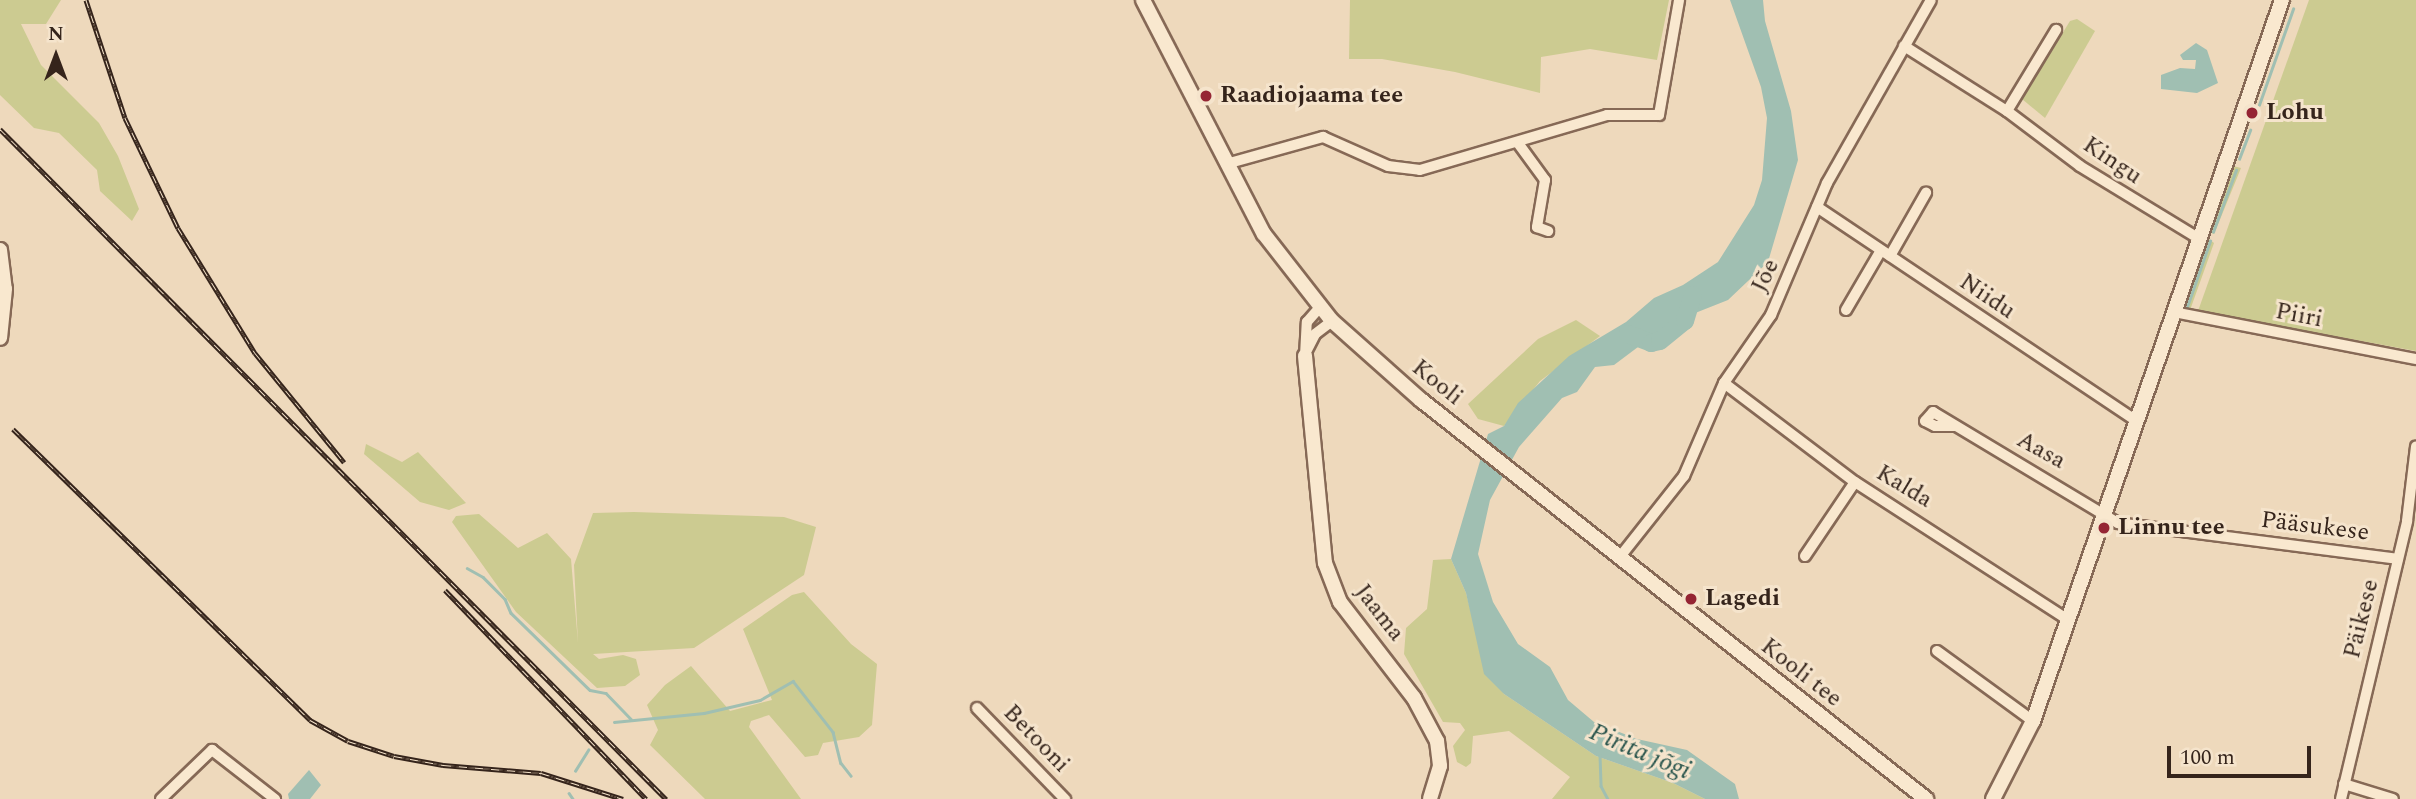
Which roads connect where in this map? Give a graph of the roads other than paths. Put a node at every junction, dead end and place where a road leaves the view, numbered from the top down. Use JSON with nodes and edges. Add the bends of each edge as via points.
{"nodes":[{"id":1,"x":1143,"y":0,"type":"edge"},
{"id":2,"x":1679,"y":0,"type":"edge"},
{"id":3,"x":1931,"y":0,"type":"edge"},
{"id":4,"x":2281,"y":0,"type":"edge"},
{"id":5,"x":2056,"y":30,"type":"dead end"},
{"id":6,"x":1904,"y":46,"type":"junction"},
{"id":7,"x":2007,"y":111,"type":"junction"},
{"id":8,"x":1518,"y":143,"type":"junction"},
{"id":9,"x":1226,"y":164,"type":"junction"},
{"id":10,"x":1926,"y":193,"type":"dead end"},
{"id":11,"x":1817,"y":207,"type":"junction"},
{"id":12,"x":1548,"y":231,"type":"dead end"},
{"id":13,"x":2198,"y":238,"type":"junction"},
{"id":14,"x":0,"y":250,"type":"edge"},
{"id":15,"x":1885,"y":253,"type":"junction"},
{"id":16,"x":1320,"y":307,"type":"junction"},
{"id":17,"x":1846,"y":310,"type":"dead end"},
{"id":18,"x":2174,"y":312,"type":"junction"},
{"id":19,"x":1332,"y":321,"type":"junction"},
{"id":20,"x":0,"y":338,"type":"edge"},
{"id":21,"x":1305,"y":356,"type":"junction"},
{"id":22,"x":2416,"y":359,"type":"edge"},
{"id":23,"x":1724,"y":383,"type":"junction"},
{"id":24,"x":2135,"y":420,"type":"junction"},
{"id":25,"x":1955,"y":426,"type":"dead end"},
{"id":26,"x":2416,"y":447,"type":"edge"},
{"id":27,"x":1517,"y":476,"type":"joint"},
{"id":28,"x":1855,"y":482,"type":"junction"},
{"id":29,"x":2413,"y":497,"type":"edge"},
{"id":30,"x":2103,"y":517,"type":"junction"},
{"id":31,"x":1805,"y":555,"type":"dead end"},
{"id":32,"x":1619,"y":558,"type":"junction"},
{"id":33,"x":2398,"y":559,"type":"junction"},
{"id":34,"x":2067,"y":619,"type":"junction"},
{"id":35,"x":1937,"y":651,"type":"dead end"},
{"id":36,"x":977,"y":708,"type":"dead end"},
{"id":37,"x":2033,"y":721,"type":"junction"},
{"id":38,"x":2344,"y":784,"type":"junction"},
{"id":39,"x":161,"y":799,"type":"edge"},
{"id":40,"x":275,"y":799,"type":"edge"},
{"id":41,"x":1065,"y":799,"type":"edge"},
{"id":42,"x":1430,"y":799,"type":"edge"},
{"id":43,"x":1926,"y":799,"type":"edge"},
{"id":44,"x":1993,"y":799,"type":"edge"},
{"id":45,"x":2341,"y":799,"type":"edge"},
{"id":46,"x":2393,"y":799,"type":"edge"}],
"edges":[{"from":1,"to":9,"type":"street","name":"Kooli"},
{"from":2,"to":8,"type":"street","via":[[1659,115],[1606,115]]},
{"from":3,"to":6,"type":"street","name":"Jõe"},
{"from":4,"to":13,"type":"street"},
{"from":5,"to":7,"type":"street"},
{"from":6,"to":7,"type":"street","name":"Kingu"},
{"from":6,"to":11,"type":"street","name":"Jõe"},
{"from":7,"to":13,"type":"street","name":"Kingu","via":[[2080,166]]},
{"from":8,"to":9,"type":"street","via":[[1452,164],[1405,171],[1323,137]]},
{"from":8,"to":12,"type":"street","via":[[1545,180],[1537,227]]},
{"from":9,"to":16,"type":"street","name":"Kooli","via":[[1264,233]]},
{"from":10,"to":15,"type":"street"},
{"from":11,"to":15,"type":"street","name":"Niidu"},
{"from":11,"to":23,"type":"street","name":"Jõe","via":[[1771,315]]},
{"from":13,"to":18,"type":"street"},
{"from":14,"to":20,"type":"street","via":[[4,321]]},
{"from":15,"to":17,"type":"street"},
{"from":15,"to":24,"type":"street","name":"Niidu"},
{"from":16,"to":19,"type":"street","name":"Kooli"},
{"from":16,"to":21,"type":"street","name":"Jaama","via":[[1307,322]]},
{"from":18,"to":22,"type":"street","name":"Piiri"},
{"from":18,"to":24,"type":"street"},
{"from":19,"to":21,"type":"street","via":[[1315,334]]},
{"from":19,"to":27,"type":"street","name":"Kooli"},
{"from":21,"to":42,"type":"street","name":"Jaama","via":[[1325,563],[1340,602],[1414,698],[1437,741],[1440,766]]},
{"from":23,"to":28,"type":"street","name":"Kalda"},
{"from":23,"to":32,"type":"street","name":"Jõe","via":[[1684,476]]},
{"from":24,"to":30,"type":"street"},
{"from":25,"to":30,"type":"street","name":"Aasa","via":[[2070,491]]},
{"from":26,"to":29,"type":"street","name":"Päikese"},
{"from":27,"to":32,"type":"street","name":"Kooli tee"},
{"from":28,"to":31,"type":"street"},
{"from":28,"to":34,"type":"street","name":"Kalda"},
{"from":29,"to":33,"type":"street","name":"Päikese"},
{"from":30,"to":33,"type":"street","name":"Pääsukese"},
{"from":30,"to":34,"type":"street"},
{"from":32,"to":43,"type":"street","name":"Kooli tee"},
{"from":33,"to":38,"type":"street","name":"Päikese"},
{"from":34,"to":37,"type":"street"},
{"from":35,"to":37,"type":"street"},
{"from":36,"to":41,"type":"street","name":"Betooni"},
{"from":37,"to":44,"type":"street"},
{"from":38,"to":45,"type":"street","name":"Päikese"},
{"from":38,"to":46,"type":"street"},
{"from":39,"to":40,"type":"street","via":[[212,750]]}]}
